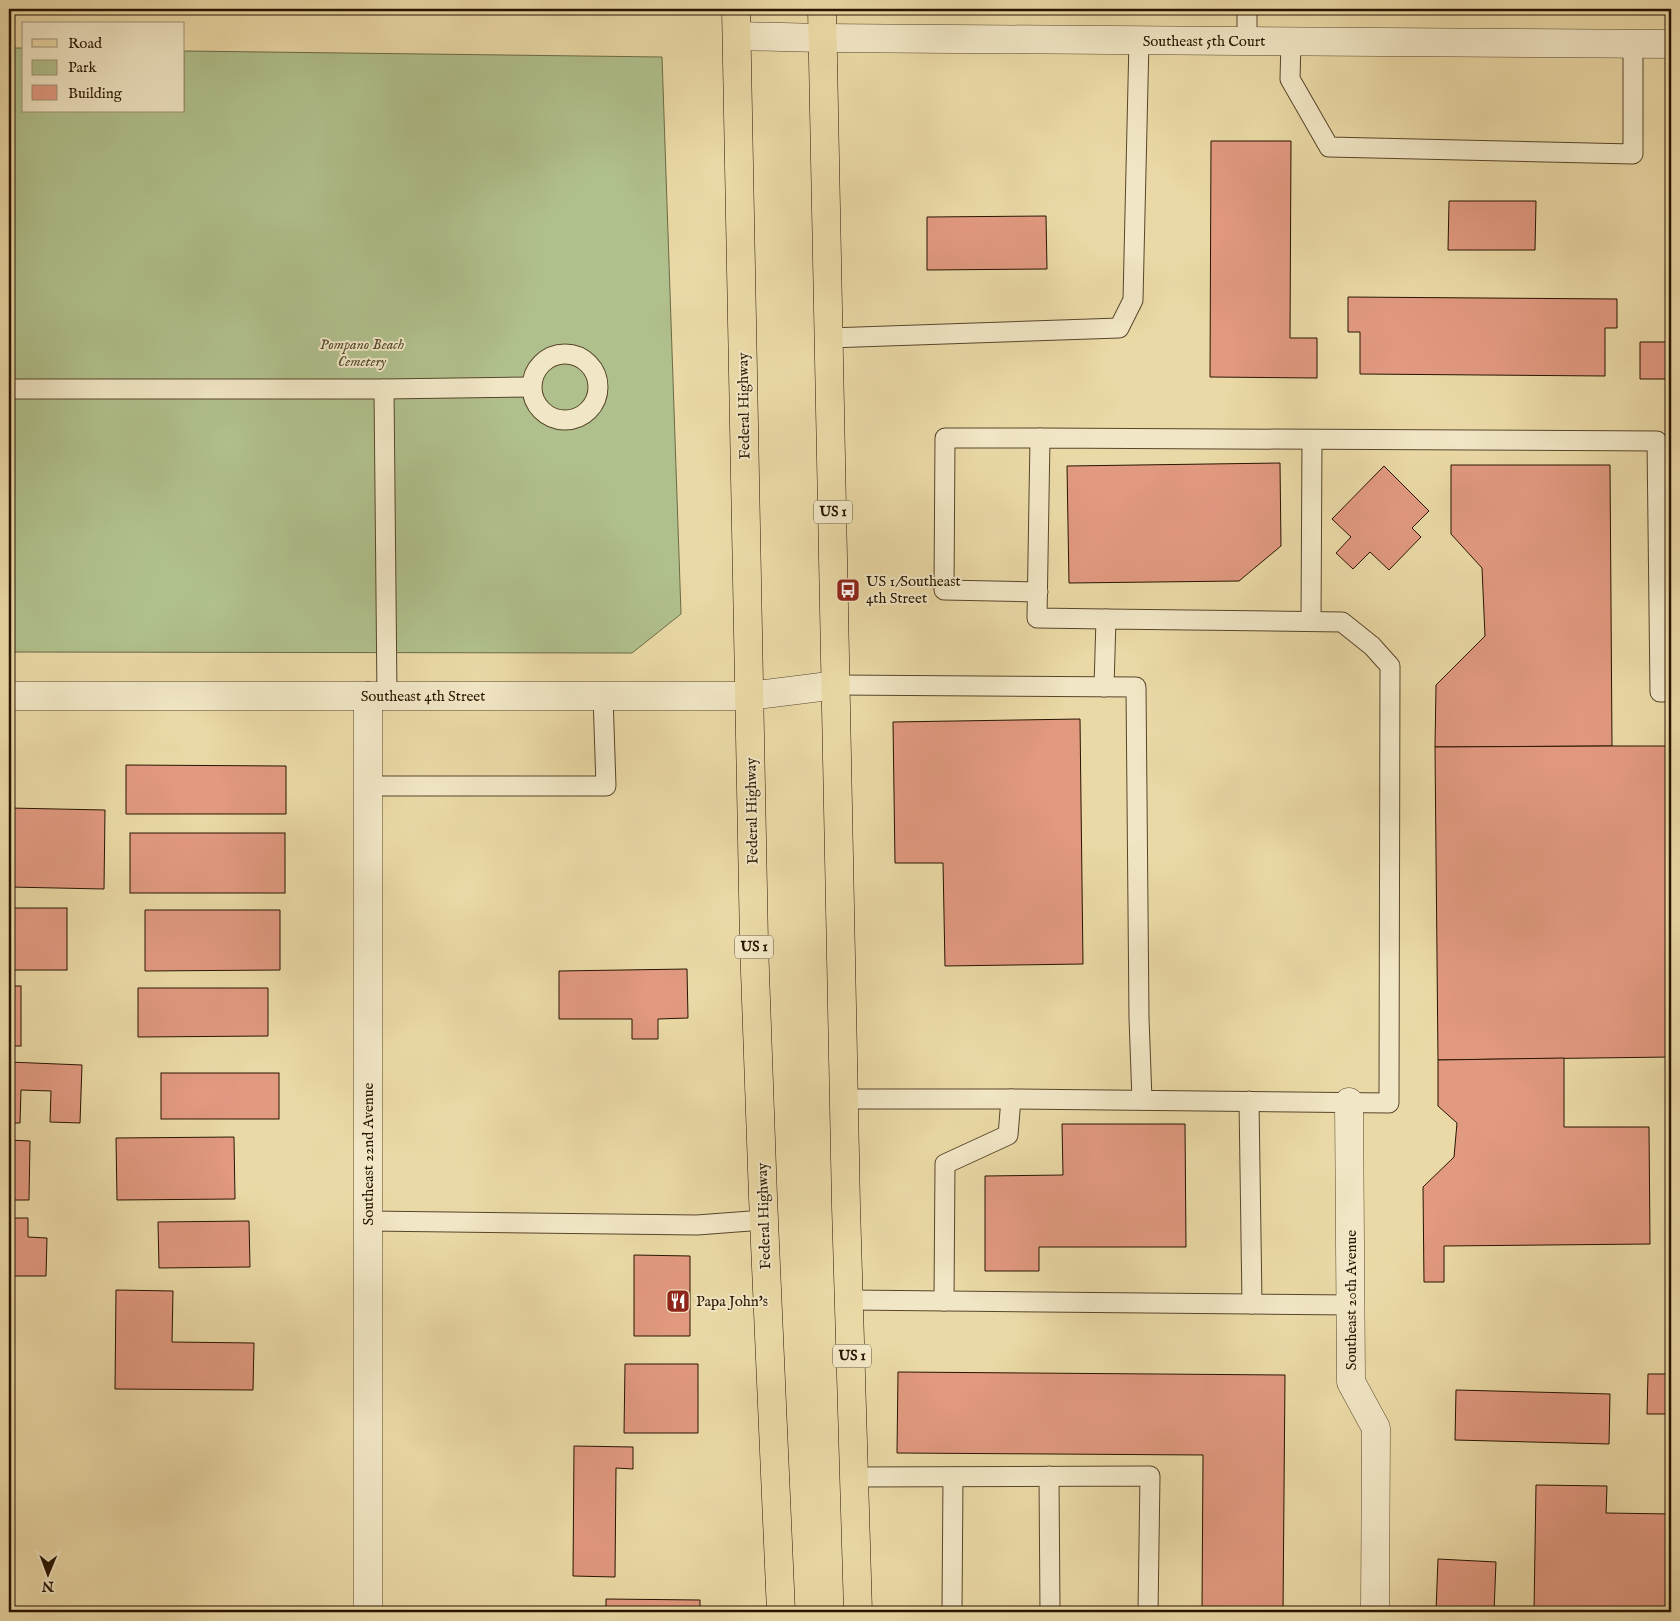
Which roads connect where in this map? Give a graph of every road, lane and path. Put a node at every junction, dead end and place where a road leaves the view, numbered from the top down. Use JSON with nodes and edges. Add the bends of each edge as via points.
{"nodes":[{"id":1,"x":736,"y":9,"type":"edge"},
{"id":2,"x":822,"y":9,"type":"edge"},
{"id":3,"x":1247,"y":9,"type":"edge"},
{"id":4,"x":737,"y":36,"type":"junction"},
{"id":5,"x":822,"y":38,"type":"junction"},
{"id":6,"x":1139,"y":40,"type":"junction"},
{"id":7,"x":1247,"y":41,"type":"junction"},
{"id":8,"x":1291,"y":41,"type":"junction"},
{"id":9,"x":1633,"y":44,"type":"junction"},
{"id":10,"x":1671,"y":44,"type":"edge"},
{"id":11,"x":829,"y":338,"type":"junction"},
{"id":12,"x":531,"y":387,"type":"dead end"},
{"id":13,"x":9,"y":389,"type":"edge"},
{"id":14,"x":384,"y":389,"type":"junction"},
{"id":15,"x":1040,"y":438,"type":"junction"},
{"id":16,"x":1312,"y":440,"type":"junction"},
{"id":17,"x":1038,"y":592,"type":"junction"},
{"id":18,"x":1106,"y":619,"type":"junction"},
{"id":19,"x":1311,"y":621,"type":"junction"},
{"id":20,"x":836,"y":685,"type":"junction"},
{"id":21,"x":1104,"y":687,"type":"junction"},
{"id":22,"x":1671,"y":692,"type":"edge"},
{"id":23,"x":9,"y":696,"type":"edge"},
{"id":24,"x":378,"y":696,"type":"junction"},
{"id":25,"x":603,"y":696,"type":"junction"},
{"id":26,"x":749,"y":696,"type":"junction"},
{"id":27,"x":368,"y":786,"type":"junction"},
{"id":28,"x":844,"y":1099,"type":"junction"},
{"id":29,"x":1011,"y":1099,"type":"junction"},
{"id":30,"x":1142,"y":1100,"type":"junction"},
{"id":31,"x":1249,"y":1101,"type":"junction"},
{"id":32,"x":1350,"y":1102,"type":"junction"},
{"id":33,"x":764,"y":1220,"type":"junction"},
{"id":34,"x":368,"y":1221,"type":"junction"},
{"id":35,"x":850,"y":1300,"type":"junction"},
{"id":36,"x":944,"y":1301,"type":"junction"},
{"id":37,"x":1252,"y":1304,"type":"junction"},
{"id":38,"x":1351,"y":1305,"type":"junction"},
{"id":39,"x":855,"y":1476,"type":"junction"},
{"id":40,"x":1049,"y":1476,"type":"junction"},
{"id":41,"x":953,"y":1477,"type":"junction"},
{"id":42,"x":368,"y":1612,"type":"edge"},
{"id":43,"x":781,"y":1612,"type":"edge"},
{"id":44,"x":858,"y":1612,"type":"edge"},
{"id":45,"x":952,"y":1612,"type":"edge"},
{"id":46,"x":1050,"y":1612,"type":"edge"},
{"id":47,"x":1148,"y":1612,"type":"edge"},
{"id":48,"x":1375,"y":1612,"type":"edge"}],
"edges":[{"from":1,"to":4,"type":"main road","name":"Federal Highway","number":"US 1"},
{"from":2,"to":5,"type":"main road","number":"US 1"},
{"from":3,"to":7,"type":"lane"},
{"from":4,"to":5,"type":"street","name":"Southeast 5th Court"},
{"from":4,"to":26,"type":"main road","name":"Federal Highway","number":"US 1"},
{"from":5,"to":6,"type":"street","name":"Southeast 5th Court"},
{"from":5,"to":11,"type":"main road","number":"US 1"},
{"from":6,"to":7,"type":"street","name":"Southeast 5th Court"},
{"from":6,"to":11,"type":"lane","via":[[1134,300],[1119,328]]},
{"from":7,"to":8,"type":"street","name":"Southeast 5th Court"},
{"from":8,"to":9,"type":"street","name":"Southeast 5th Court"},
{"from":8,"to":9,"type":"lane","via":[[1290,80],[1329,148],[1633,154]]},
{"from":9,"to":10,"type":"street","name":"Southeast 5th Court"},
{"from":11,"to":20,"type":"main road","number":"US 1"},
{"from":12,"to":14,"type":"lane"},
{"from":13,"to":14,"type":"lane"},
{"from":14,"to":24,"type":"lane"},
{"from":15,"to":16,"type":"lane"},
{"from":15,"to":17,"type":"lane"},
{"from":15,"to":17,"type":"lane","via":[[946,438],[944,590]]},
{"from":16,"to":19,"type":"lane"},
{"from":16,"to":22,"type":"lane","via":[[1657,441],[1660,692]]},
{"from":17,"to":18,"type":"lane","via":[[1037,618]]},
{"from":18,"to":19,"type":"lane"},
{"from":18,"to":21,"type":"lane"},
{"from":19,"to":32,"type":"lane","via":[[1342,622],[1372,646],[1390,666],[1389,1103]]},
{"from":20,"to":21,"type":"lane"},
{"from":20,"to":26,"type":"street","name":"Southeast 4th Street"},
{"from":20,"to":28,"type":"main road","number":"US 1"},
{"from":21,"to":30,"type":"lane","via":[[1136,687]]},
{"from":23,"to":24,"type":"street","name":"Southeast 4th Street"},
{"from":24,"to":25,"type":"street","name":"Southeast 4th Street"},
{"from":24,"to":27,"type":"street","name":"Southeast 22nd Avenue"},
{"from":25,"to":26,"type":"street","name":"Southeast 4th Street"},
{"from":25,"to":27,"type":"lane","via":[[606,786]]},
{"from":26,"to":33,"type":"main road","name":"Federal Highway","number":"US 1"},
{"from":27,"to":34,"type":"street","name":"Southeast 22nd Avenue"},
{"from":28,"to":29,"type":"lane"},
{"from":28,"to":35,"type":"main road","number":"US 1"},
{"from":29,"to":30,"type":"lane"},
{"from":29,"to":36,"type":"lane","via":[[1008,1135],[945,1164]]},
{"from":30,"to":31,"type":"lane"},
{"from":31,"to":32,"type":"lane"},
{"from":31,"to":37,"type":"lane"},
{"from":32,"to":38,"type":"street","name":"Southeast 20th Avenue"},
{"from":33,"to":34,"type":"lane","via":[[697,1226]]},
{"from":33,"to":43,"type":"main road","name":"Federal Highway","number":"US 1"},
{"from":34,"to":42,"type":"street","name":"Southeast 22nd Avenue"},
{"from":35,"to":36,"type":"lane"},
{"from":35,"to":39,"type":"main road","number":"US 1"},
{"from":36,"to":37,"type":"lane"},
{"from":37,"to":38,"type":"lane"},
{"from":38,"to":48,"type":"street","name":"Southeast 20th Avenue","via":[[1351,1382],[1376,1428]]},
{"from":39,"to":41,"type":"lane"},
{"from":39,"to":44,"type":"main road","number":"US 1"},
{"from":40,"to":41,"type":"lane"},
{"from":40,"to":46,"type":"lane"},
{"from":40,"to":47,"type":"lane","via":[[1150,1476]]},
{"from":41,"to":45,"type":"lane"}]}
